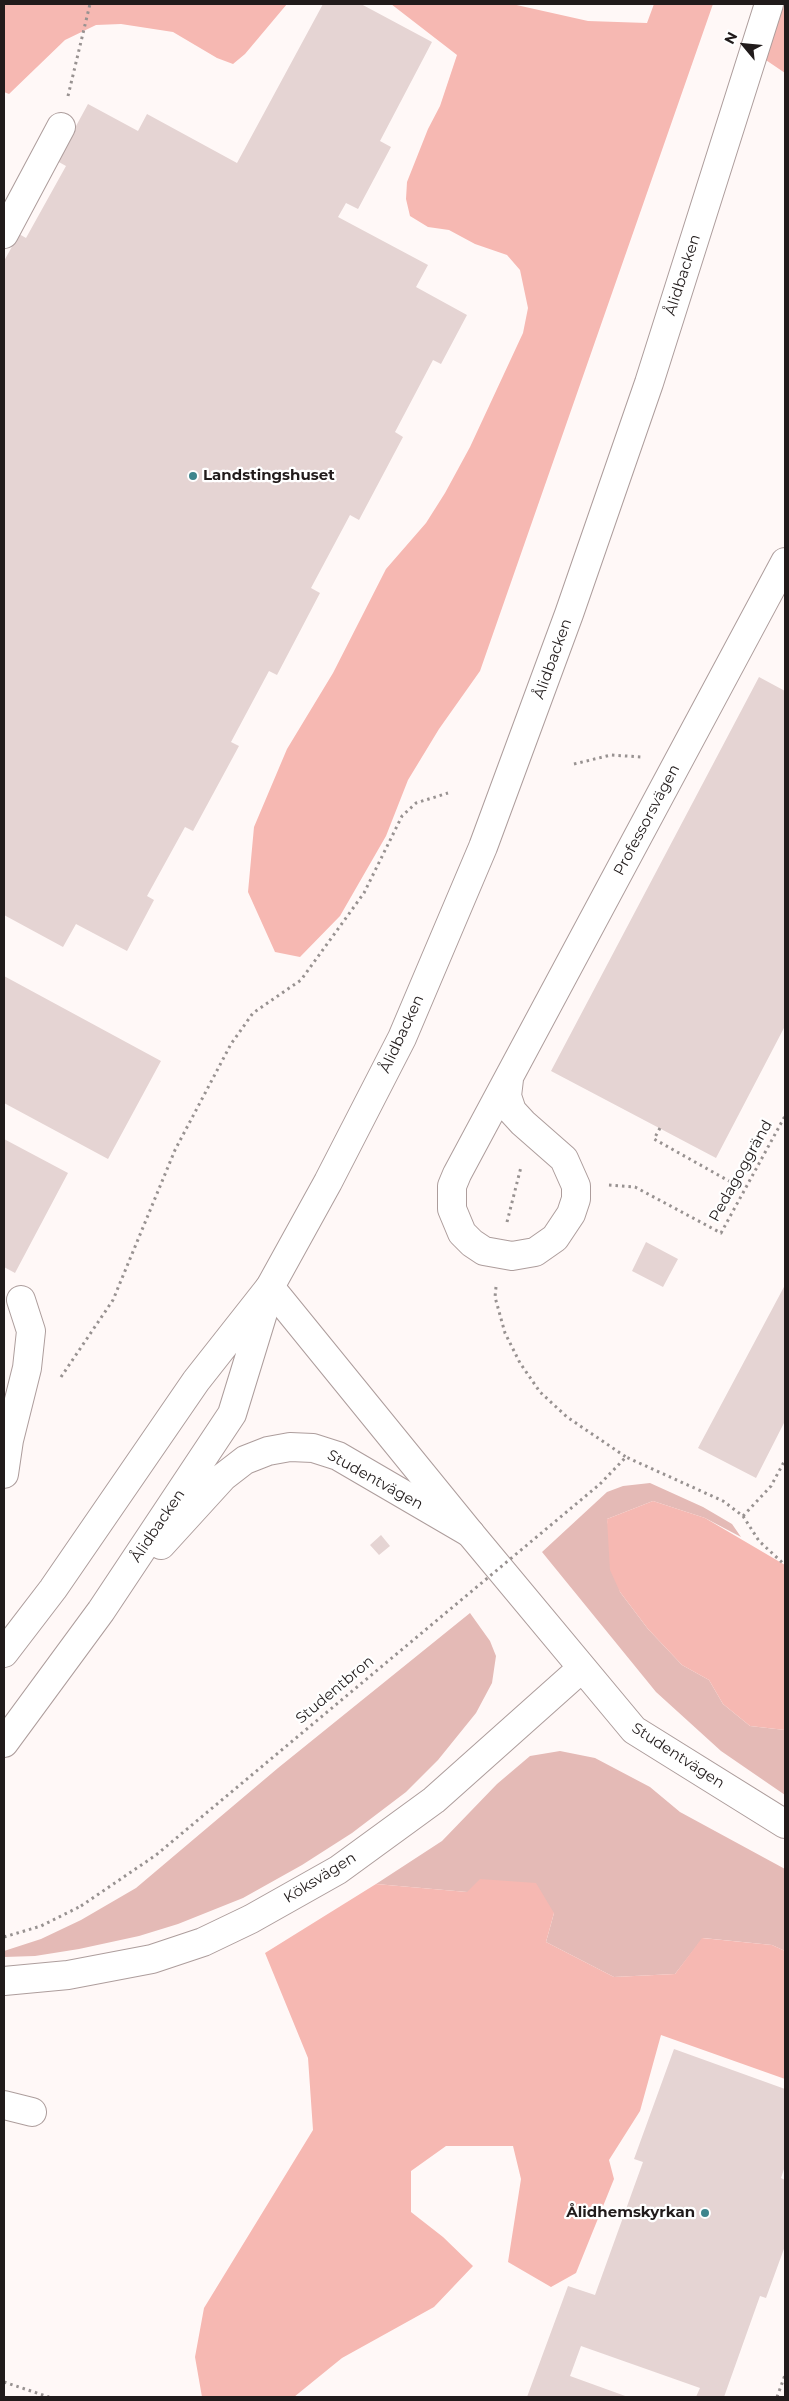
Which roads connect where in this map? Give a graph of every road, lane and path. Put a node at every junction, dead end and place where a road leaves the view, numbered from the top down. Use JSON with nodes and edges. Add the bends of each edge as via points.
{"nodes":[{"id":1,"x":90,"y":4,"type":"edge"},
{"id":2,"x":770,"y":4,"type":"edge"},
{"id":3,"x":61,"y":127,"type":"joint"},
{"id":4,"x":4,"y":234,"type":"edge"},
{"id":5,"x":785,"y":562,"type":"edge"},
{"id":6,"x":680,"y":759,"type":"junction"},
{"id":7,"x":574,"y":764,"type":"dead end"},
{"id":8,"x":448,"y":793,"type":"dead end"},
{"id":9,"x":509,"y":1079,"type":"junction"},
{"id":10,"x":785,"y":1116,"type":"edge"},
{"id":11,"x":660,"y":1128,"type":"dead end"},
{"id":12,"x":531,"y":1130,"type":"junction"},
{"id":13,"x":576,"y":1186,"type":"junction"},
{"id":14,"x":745,"y":1190,"type":"junction"},
{"id":15,"x":498,"y":1255,"type":"junction"},
{"id":16,"x":270,"y":1287,"type":"junction"},
{"id":17,"x":21,"y":1300,"type":"dead end"},
{"id":18,"x":58,"y":1383,"type":"dead end"},
{"id":19,"x":626,"y":1457,"type":"junction"},
{"id":20,"x":785,"y":1460,"type":"edge"},
{"id":21,"x":4,"y":1474,"type":"edge"},
{"id":22,"x":743,"y":1516,"type":"junction"},
{"id":23,"x":470,"y":1533,"type":"junction"},
{"id":24,"x":785,"y":1565,"type":"edge"},
{"id":25,"x":101,"y":1611,"type":"junction"},
{"id":26,"x":4,"y":1653,"type":"edge"},
{"id":27,"x":582,"y":1668,"type":"junction"},
{"id":28,"x":4,"y":1743,"type":"edge"},
{"id":29,"x":785,"y":1824,"type":"edge"},
{"id":30,"x":4,"y":1936,"type":"edge"},
{"id":31,"x":4,"y":1981,"type":"edge"},
{"id":32,"x":4,"y":2105,"type":"edge"},
{"id":33,"x":32,"y":2112,"type":"dead end"},
{"id":34,"x":785,"y":2374,"type":"edge"},
{"id":35,"x":4,"y":2382,"type":"edge"},
{"id":36,"x":49,"y":2397,"type":"edge"},
{"id":37,"x":777,"y":2397,"type":"edge"}],
"edges":[{"from":1,"to":3,"type":"path"},
{"from":2,"to":16,"type":"main road","name":"Ålidbacken","via":[[649,383],[483,847],[402,1038]]},
{"from":3,"to":4,"type":"main road"},
{"from":5,"to":6,"type":"main road","name":"Professorsvägen"},
{"from":6,"to":7,"type":"path","via":[[611,755]]},
{"from":6,"to":9,"type":"main road","name":"Professorsvägen"},
{"from":8,"to":18,"type":"path","via":[[416,803],[402,816],[364,893],[301,980],[253,1013],[231,1044],[175,1150],[113,1300]]},
{"from":9,"to":12,"type":"main road","via":[[508,1096],[512,1111]]},
{"from":9,"to":15,"type":"main road","name":"Professorsvägen","via":[[457,1174],[452,1197],[454,1215],[462,1233],[484,1251]]},
{"from":10,"to":14,"type":"path","name":"Pedagoggränd"},
{"from":11,"to":14,"type":"path","via":[[654,1139]]},
{"from":12,"to":13,"type":"main road","via":[[564,1159]]},
{"from":12,"to":15,"type":"path"},
{"from":13,"to":14,"type":"path","name":"Pedagoggränd","via":[[635,1187],[722,1233]]},
{"from":13,"to":15,"type":"main road","name":"Professorsvägen","via":[[571,1214],[550,1242],[525,1256]]},
{"from":15,"to":19,"type":"path","via":[[495,1297],[504,1333],[520,1363],[540,1392],[567,1417]]},
{"from":16,"to":23,"type":"main road","name":"Studentvägen"},
{"from":16,"to":25,"type":"main road","name":"Ålidbacken","via":[[232,1414]]},
{"from":16,"to":26,"type":"main road","name":"Ålidbacken","via":[[196,1382]]},
{"from":17,"to":21,"type":"main road","via":[[31,1331],[27,1368]]},
{"from":19,"to":22,"type":"path","via":[[707,1493]]},
{"from":19,"to":30,"type":"path","name":"Studentbron","bridge":true,"via":[[600,1484],[156,1855],[81,1906],[41,1926]]},
{"from":20,"to":22,"type":"path","via":[[771,1486]]},
{"from":22,"to":24,"type":"path","via":[[759,1541]]},
{"from":23,"to":25,"type":"main road","name":"Studentvägen","via":[[338,1456],[313,1448],[290,1447],[268,1451],[244,1460],[224,1477]]},
{"from":23,"to":27,"type":"main road","name":"Studentvägen"},
{"from":25,"to":28,"type":"main road","name":"Ålidbacken"},
{"from":27,"to":29,"type":"main road","name":"Studentvägen","via":[[634,1730]]},
{"from":27,"to":31,"type":"main road","name":"Köksvägen","via":[[434,1800],[338,1870],[251,1919],[203,1942],[152,1959],[68,1975]]},
{"from":32,"to":33,"type":"main road"},
{"from":34,"to":37,"type":"path"},
{"from":35,"to":36,"type":"path"}]}
